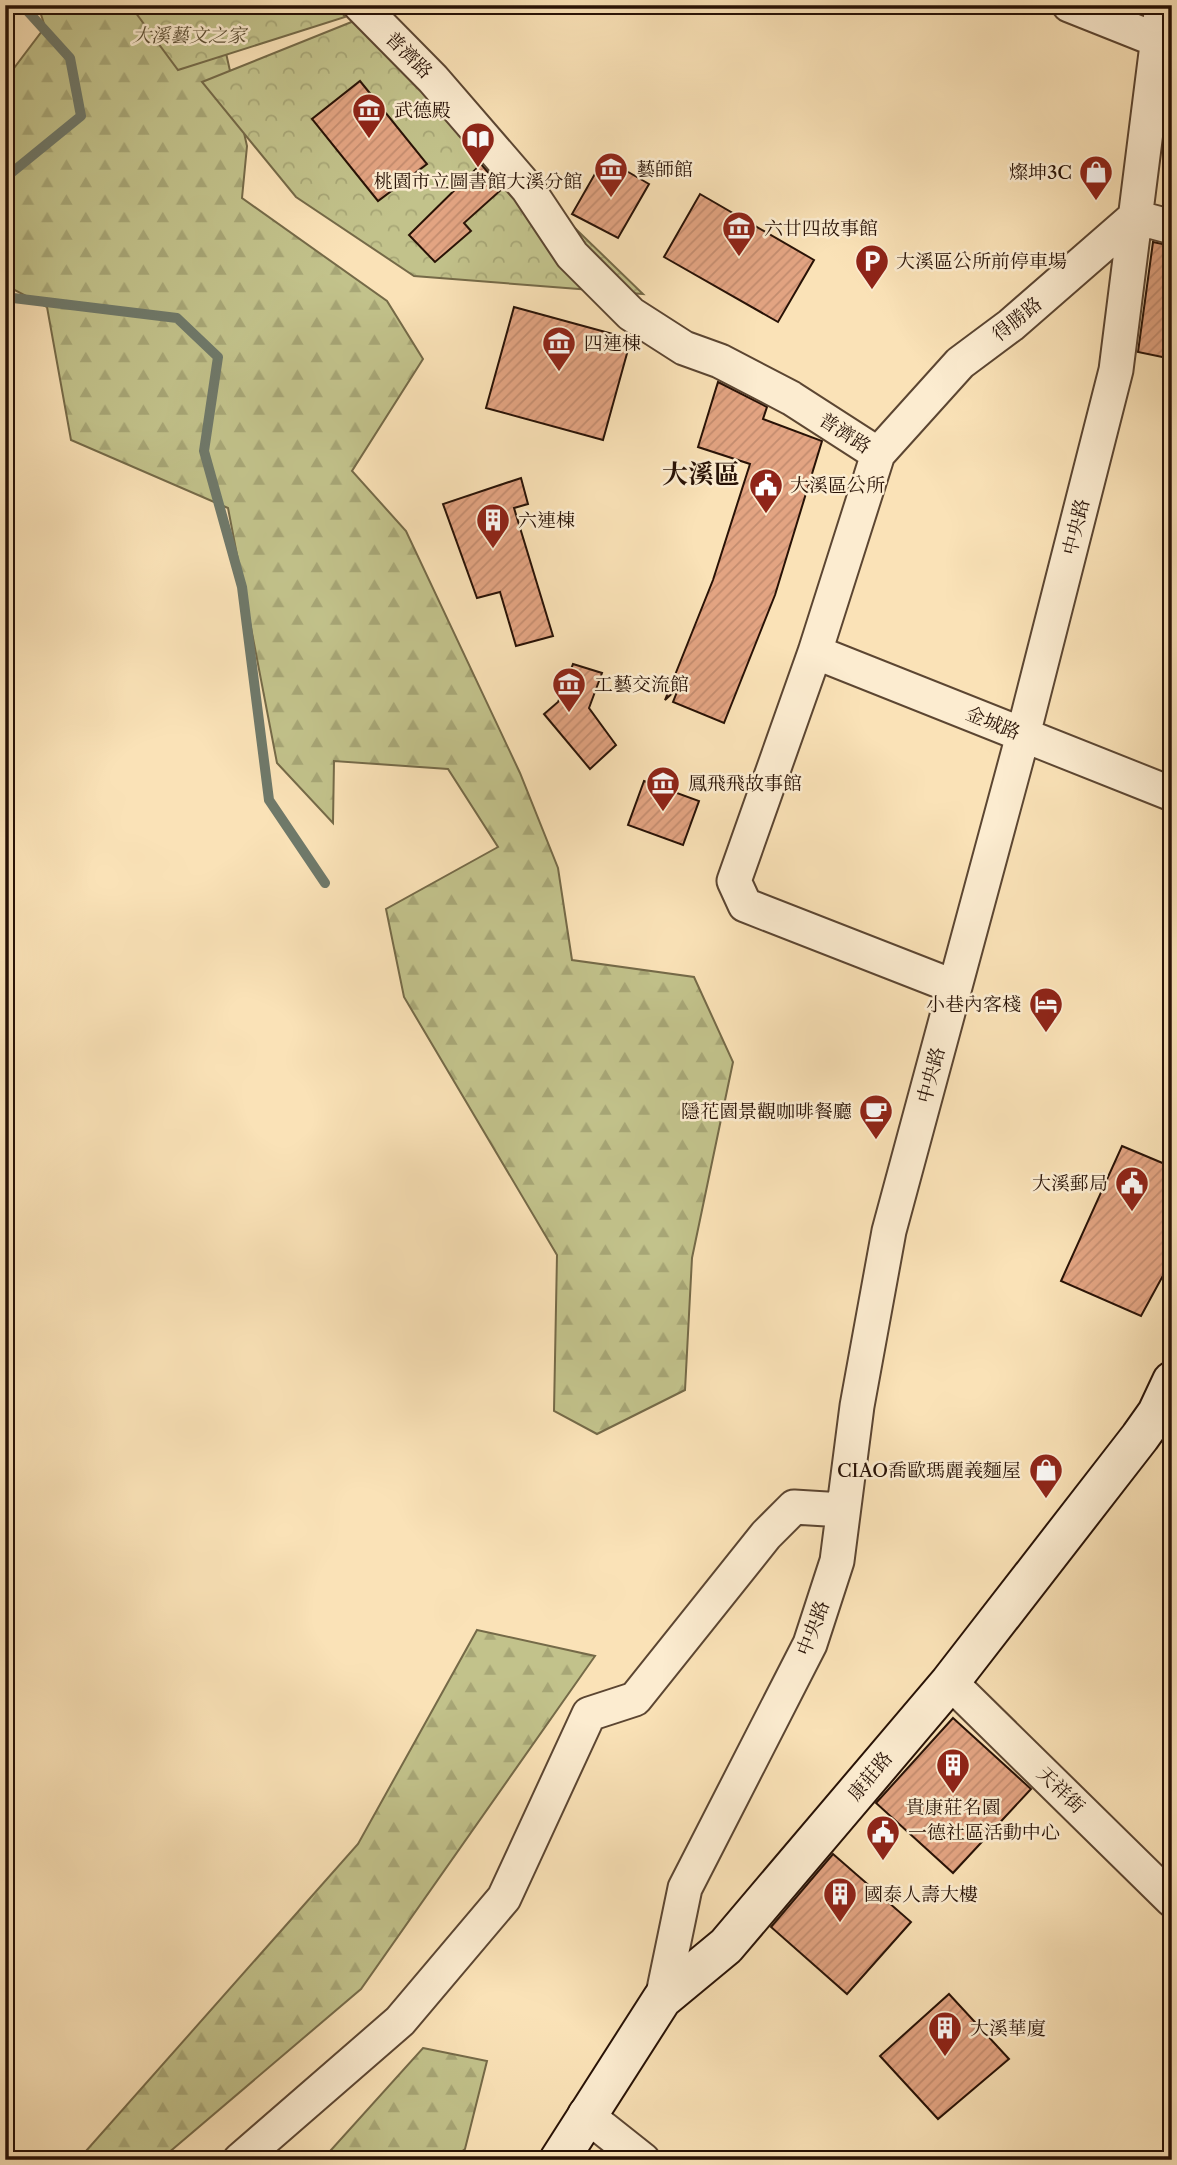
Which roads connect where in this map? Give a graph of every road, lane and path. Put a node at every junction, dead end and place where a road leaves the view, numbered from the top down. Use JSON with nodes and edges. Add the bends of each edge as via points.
{"nodes":[{"id":1,"x":360,"y":5,"type":"edge"},
{"id":2,"x":1069,"y":5,"type":"edge"},
{"id":3,"x":1162,"y":5,"type":"edge"},
{"id":4,"x":1157,"y":40,"type":"junction"},
{"id":5,"x":1135,"y":217,"type":"junction"},
{"id":6,"x":1172,"y":227,"type":"edge"},
{"id":7,"x":878,"y":454,"type":"junction"},
{"id":8,"x":815,"y":652,"type":"junction"},
{"id":9,"x":1023,"y":735,"type":"junction"},
{"id":10,"x":1172,"y":794,"type":"edge"},
{"id":11,"x":955,"y":987,"type":"junction"},
{"id":12,"x":1172,"y":1381,"type":"edge"},
{"id":13,"x":843,"y":1510,"type":"junction"},
{"id":14,"x":950,"y":1682,"type":"junction"},
{"id":15,"x":1172,"y":1900,"type":"edge"},
{"id":16,"x":662,"y":1999,"type":"junction"},
{"id":17,"x":585,"y":2114,"type":"junction"},
{"id":18,"x":240,"y":2160,"type":"edge"},
{"id":19,"x":559,"y":2160,"type":"edge"},
{"id":20,"x":643,"y":2160,"type":"edge"}],
"edges":[{"from":1,"to":7,"type":"street","name":"普濟路","via":[[433,79],[527,189],[572,255],[631,314],[684,348],[791,398]]},
{"from":2,"to":4,"type":"street"},
{"from":3,"to":4,"type":"street","name":"中央路"},
{"from":4,"to":5,"type":"street","name":"中央路"},
{"from":5,"to":6,"type":"street"},
{"from":5,"to":7,"type":"street","name":"得勝路","via":[[960,363]]},
{"from":5,"to":9,"type":"street","name":"中央路","via":[[1116,370]]},
{"from":7,"to":8,"type":"street","name":"普濟路"},
{"from":8,"to":9,"type":"street","name":"金城路"},
{"from":8,"to":11,"type":"street","name":"普濟路","via":[[734,881],[746,905]]},
{"from":9,"to":10,"type":"street","name":"金城路"},
{"from":9,"to":11,"type":"street","name":"中央路"},
{"from":11,"to":13,"type":"street","name":"中央路","via":[[890,1231]]},
{"from":12,"to":14,"type":"street","name":"康莊路","via":[[1140,1437]]},
{"from":13,"to":16,"type":"street","name":"中央路","via":[[837,1561],[810,1644],[685,1888]]},
{"from":13,"to":18,"type":"street","via":[[794,1507],[766,1535],[635,1699],[589,1714],[504,1898],[400,2021]]},
{"from":14,"to":15,"type":"street","name":"天祥街"},
{"from":14,"to":16,"type":"street","name":"康莊路","via":[[726,1946]]},
{"from":16,"to":17,"type":"street","name":"康莊路"},
{"from":17,"to":19,"type":"street","name":"康莊路"},
{"from":17,"to":20,"type":"street"}]}
